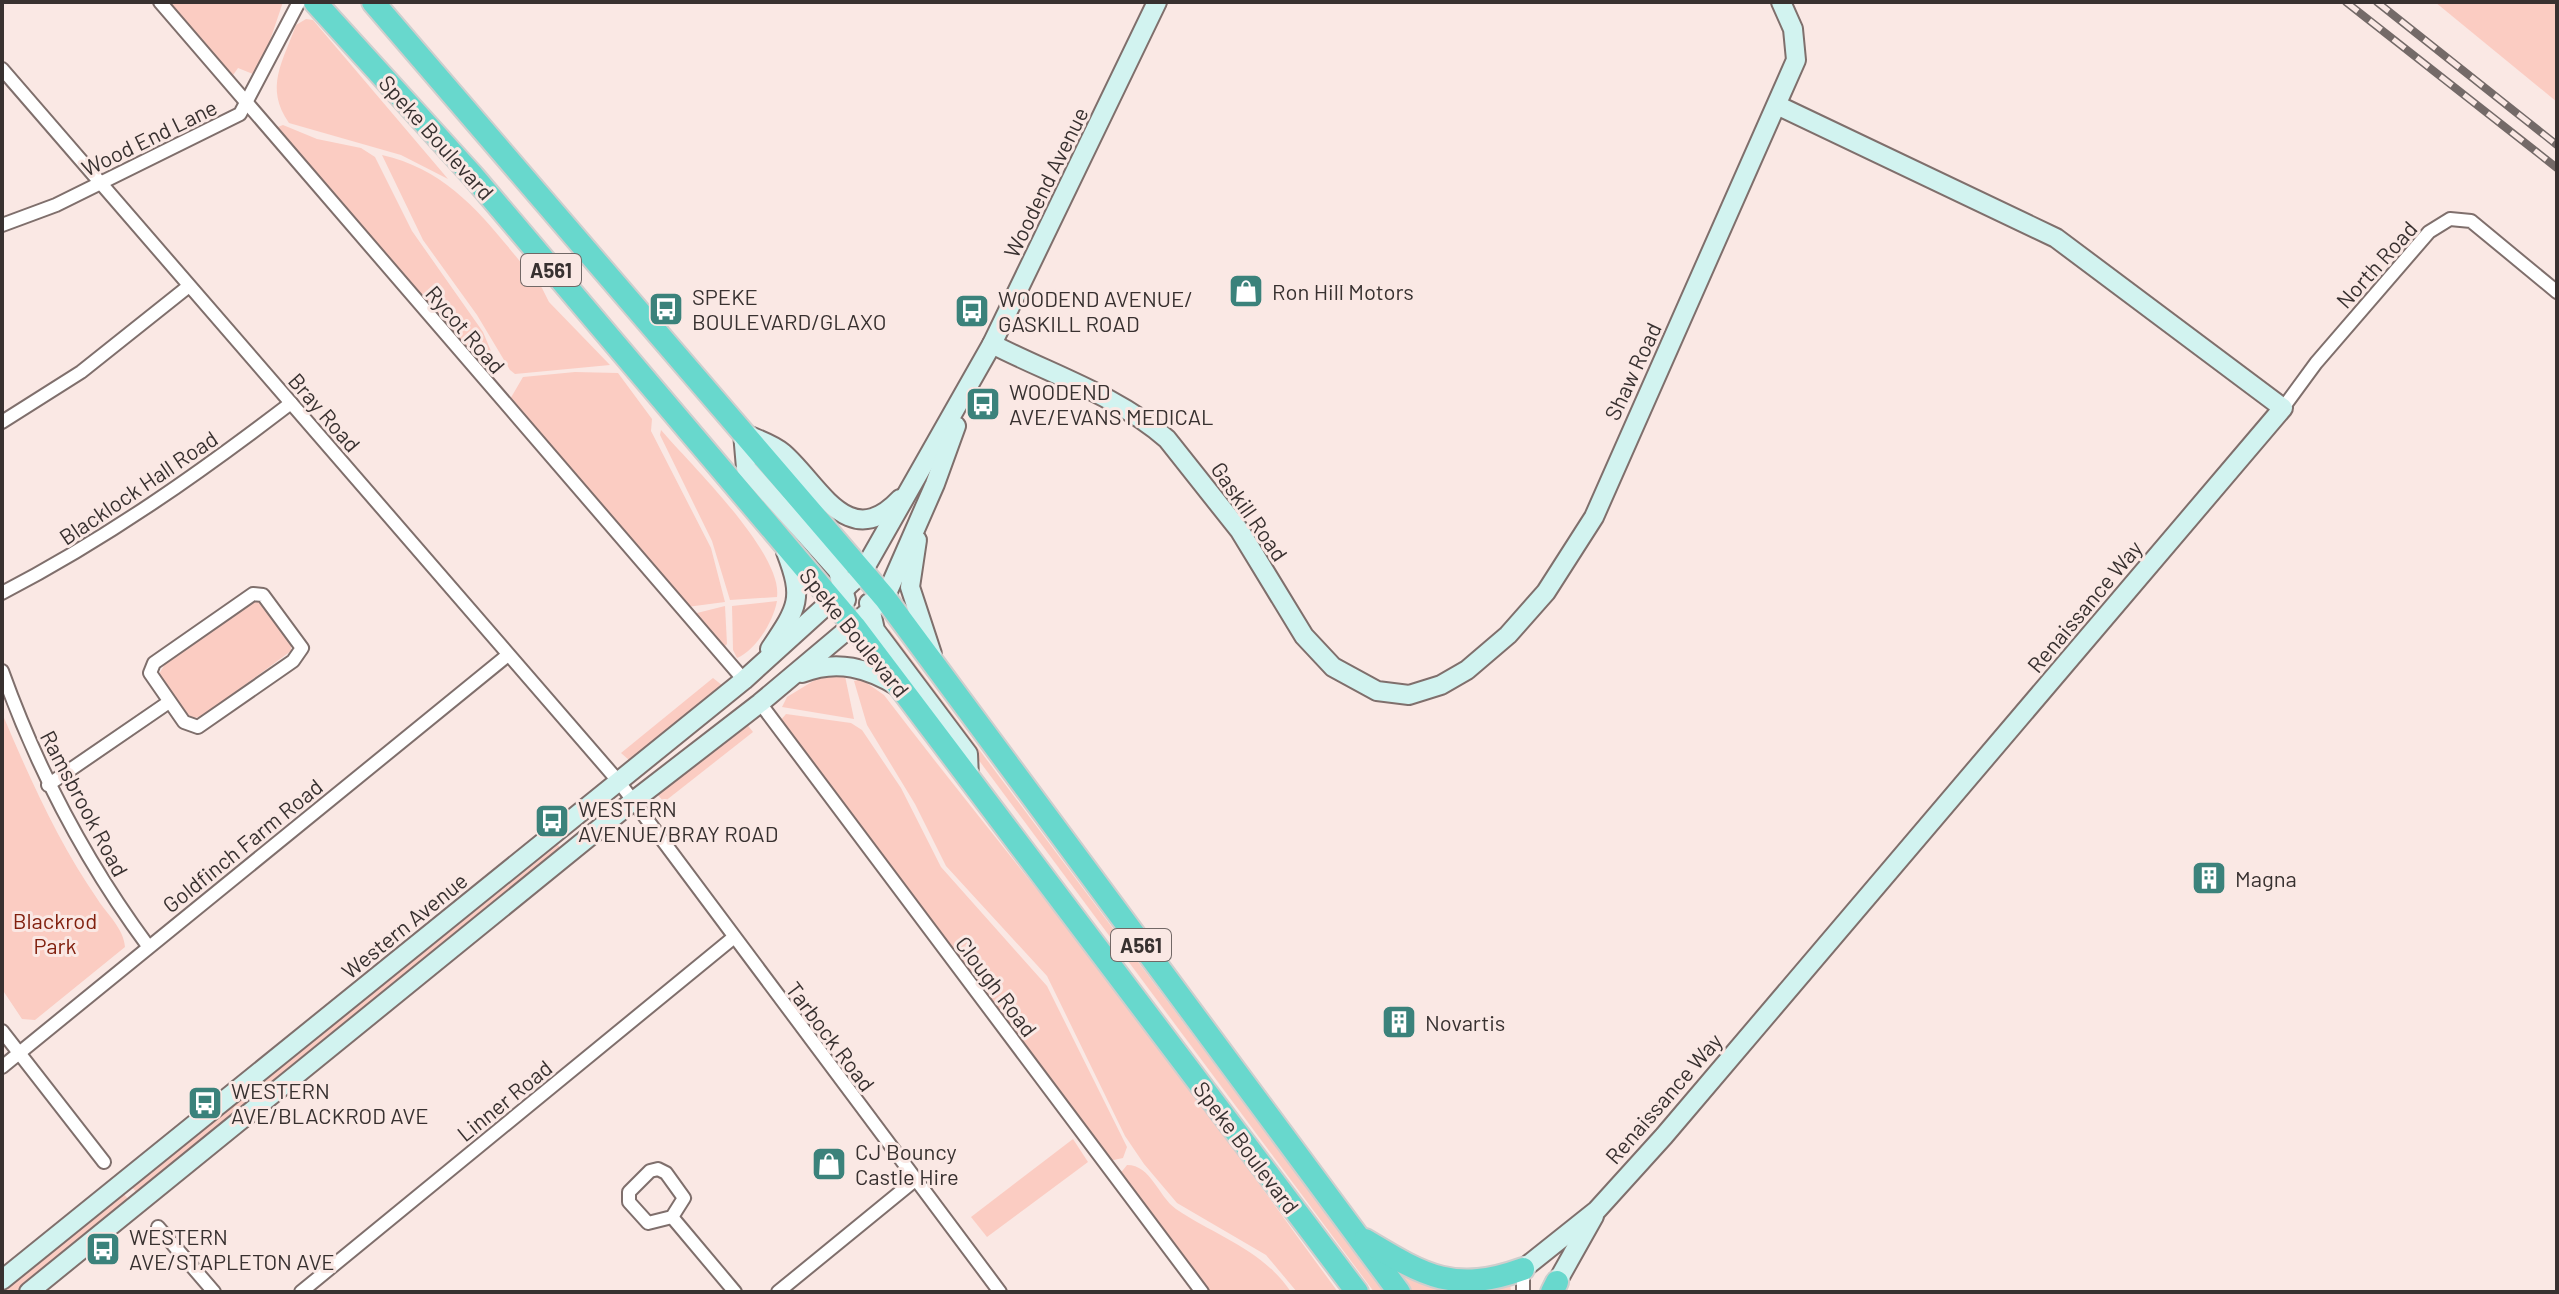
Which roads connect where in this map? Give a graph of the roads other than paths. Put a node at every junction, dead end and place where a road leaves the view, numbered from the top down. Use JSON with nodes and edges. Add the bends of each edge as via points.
{"nodes":[{"id":1,"x":160,"y":2,"type":"edge"},
{"id":2,"x":299,"y":2,"type":"edge"},
{"id":3,"x":315,"y":2,"type":"edge"},
{"id":4,"x":373,"y":2,"type":"edge"},
{"id":5,"x":1157,"y":2,"type":"edge"},
{"id":6,"x":1781,"y":2,"type":"edge"},
{"id":7,"x":2,"y":69,"type":"edge"},
{"id":8,"x":248,"y":104,"type":"junction"},
{"id":9,"x":1779,"y":106,"type":"junction"},
{"id":10,"x":100,"y":183,"type":"junction"},
{"id":11,"x":2,"y":225,"type":"edge"},
{"id":12,"x":189,"y":286,"type":"junction"},
{"id":13,"x":2557,"y":292,"type":"edge"},
{"id":14,"x":992,"y":344,"type":"junction"},
{"id":15,"x":971,"y":382,"type":"junction"},
{"id":16,"x":291,"y":403,"type":"junction"},
{"id":17,"x":2283,"y":408,"type":"junction"},
{"id":18,"x":2,"y":422,"type":"edge"},
{"id":19,"x":743,"y":433,"type":"junction"},
{"id":20,"x":935,"y":484,"type":"junction"},
{"id":21,"x":911,"y":486,"type":"junction"},
{"id":22,"x":782,"y":542,"type":"junction"},
{"id":23,"x":862,"y":573,"type":"junction"},
{"id":24,"x":2,"y":593,"type":"edge"},
{"id":25,"x":837,"y":595,"type":"junction"},
{"id":26,"x":878,"y":604,"type":"junction"},
{"id":27,"x":854,"y":626,"type":"junction"},
{"id":28,"x":508,"y":655,"type":"junction"},
{"id":29,"x":2,"y":671,"type":"edge"},
{"id":30,"x":750,"y":674,"type":"junction"},
{"id":31,"x":942,"y":676,"type":"junction"},
{"id":32,"x":792,"y":677,"type":"junction"},
{"id":33,"x":902,"y":689,"type":"junction"},
{"id":34,"x":1409,"y":695,"type":"joint"},
{"id":35,"x":169,"y":702,"type":"junction"},
{"id":36,"x":760,"y":703,"type":"junction"},
{"id":37,"x":969,"y":778,"type":"junction"},
{"id":38,"x":619,"y":782,"type":"junction"},
{"id":39,"x":48,"y":785,"type":"junction"},
{"id":40,"x":632,"y":802,"type":"junction"},
{"id":41,"x":733,"y":938,"type":"junction"},
{"id":42,"x":148,"y":946,"type":"junction"},
{"id":43,"x":2,"y":1031,"type":"edge"},
{"id":44,"x":18,"y":1055,"type":"junction"},
{"id":45,"x":2,"y":1067,"type":"edge"},
{"id":46,"x":104,"y":1162,"type":"dead end"},
{"id":47,"x":915,"y":1180,"type":"junction"},
{"id":48,"x":1597,"y":1210,"type":"junction"},
{"id":49,"x":672,"y":1217,"type":"junction"},
{"id":50,"x":158,"y":1227,"type":"dead end"},
{"id":51,"x":1354,"y":1233,"type":"junction"},
{"id":52,"x":1523,"y":1269,"type":"junction"},
{"id":53,"x":2,"y":1280,"type":"edge"},
{"id":54,"x":1555,"y":1289,"type":"edge"},
{"id":55,"x":29,"y":1292,"type":"edge"},
{"id":56,"x":214,"y":1292,"type":"edge"},
{"id":57,"x":301,"y":1292,"type":"edge"},
{"id":58,"x":735,"y":1292,"type":"edge"},
{"id":59,"x":778,"y":1292,"type":"edge"},
{"id":60,"x":1000,"y":1292,"type":"edge"},
{"id":61,"x":1202,"y":1292,"type":"edge"},
{"id":62,"x":1357,"y":1292,"type":"edge"},
{"id":63,"x":1399,"y":1292,"type":"edge"},
{"id":64,"x":1523,"y":1292,"type":"edge"}],
"edges":[{"from":1,"to":8,"type":"street","name":"Rycot Road"},
{"from":2,"to":8,"type":"street","name":"Wood End Lane"},
{"from":3,"to":22,"type":"highway","name":"Speke Boulevard","number":"A561","via":[[473,176]]},
{"from":4,"to":19,"type":"highway","name":"Speke Boulevard","number":"A561"},
{"from":5,"to":14,"type":"street","name":"Woodend Avenue"},
{"from":6,"to":9,"type":"street","name":"Shaw Road","via":[[1793,29],[1796,60]]},
{"from":7,"to":10,"type":"street","name":"Bray Road"},
{"from":8,"to":10,"type":"street","name":"Wood End Lane","via":[[230,121]]},
{"from":8,"to":30,"type":"street","name":"Rycot Road"},
{"from":9,"to":17,"type":"street","via":[[2056,238]]},
{"from":9,"to":34,"type":"street","name":"Shaw Road","via":[[1594,517],[1546,592],[1508,635],[1467,670]]},
{"from":10,"to":11,"type":"street","name":"Wood End Lane"},
{"from":10,"to":12,"type":"street","name":"Bray Road"},
{"from":12,"to":16,"type":"street","name":"Bray Road"},
{"from":12,"to":18,"type":"street","via":[[81,372]]},
{"from":13,"to":17,"type":"street","name":"North Road","via":[[2471,221],[2450,219],[2429,232]]},
{"from":14,"to":15,"type":"street","name":"Woodend Avenue"},
{"from":14,"to":34,"type":"street","name":"Gaskill Road","via":[[1076,383],[1160,432],[1240,531],[1304,636],[1333,667],[1377,691]]},
{"from":15,"to":20,"type":"street","name":"Woodend Avenue"},
{"from":15,"to":21,"type":"street","name":"Woodend Avenue"},
{"from":16,"to":24,"type":"street","name":"Blacklock Hall Road","via":[[147,509]]},
{"from":16,"to":28,"type":"street","name":"Bray Road"},
{"from":17,"to":48,"type":"street","name":"Renaissance Way"},
{"from":19,"to":21,"type":"street","via":[[782,452],[836,510],[856,520],[887,512]]},
{"from":19,"to":23,"type":"highway","name":"Speke Boulevard","number":"A561"},
{"from":19,"to":25,"type":"street","number":"A561","via":[[746,468],[838,571]]},
{"from":20,"to":26,"type":"street","name":"Woodend Avenue"},
{"from":20,"to":31,"type":"street","via":[[915,546],[910,587]]},
{"from":21,"to":23,"type":"street","name":"Woodend Avenue"},
{"from":22,"to":25,"type":"highway","name":"Speke Boulevard","number":"A561"},
{"from":22,"to":30,"type":"street","via":[[798,584],[796,600]]},
{"from":23,"to":25,"type":"street","name":"Woodend Avenue"},
{"from":23,"to":26,"type":"highway","name":"Speke Boulevard","number":"A561"},
{"from":25,"to":27,"type":"highway","name":"Speke Boulevard","number":"A561"},
{"from":25,"to":30,"type":"street","name":"Western Avenue"},
{"from":26,"to":27,"type":"street"},
{"from":26,"to":31,"type":"highway","name":"Speke Boulevard","number":"A561"},
{"from":26,"to":37,"type":"street","number":"A561","via":[[875,630],[968,754]]},
{"from":27,"to":32,"type":"street"},
{"from":27,"to":33,"type":"highway","name":"Speke Boulevard","number":"A561"},
{"from":28,"to":38,"type":"street","name":"Bray Road"},
{"from":28,"to":42,"type":"street","name":"Goldfinch Farm Road"},
{"from":29,"to":39,"type":"street","name":"Ramsbrook Road"},
{"from":30,"to":38,"type":"street","name":"Western Avenue"},
{"from":31,"to":51,"type":"highway","name":"Speke Boulevard","number":"A561"},
{"from":32,"to":33,"type":"street","via":[[834,664],[881,676]]},
{"from":32,"to":36,"type":"street"},
{"from":33,"to":37,"type":"highway","name":"Speke Boulevard","number":"A561"},
{"from":35,"to":35,"type":"street","via":[[150,673],[154,663],[253,594],[263,595],[302,648],[293,661],[198,727],[184,722]]},
{"from":35,"to":39,"type":"street"},
{"from":36,"to":40,"type":"street"},
{"from":36,"to":61,"type":"street","name":"Clough Road"},
{"from":37,"to":62,"type":"highway","name":"Speke Boulevard","number":"A561"},
{"from":38,"to":40,"type":"street","name":"Bray Road"},
{"from":38,"to":53,"type":"street","name":"Western Avenue"},
{"from":39,"to":42,"type":"street","name":"Ramsbrook Road","via":[[95,871]]},
{"from":40,"to":41,"type":"street","name":"Tarbock Road"},
{"from":40,"to":55,"type":"street"},
{"from":41,"to":47,"type":"street","name":"Tarbock Road"},
{"from":41,"to":57,"type":"street","name":"Linner Road"},
{"from":42,"to":44,"type":"street","name":"Goldfinch Farm Road"},
{"from":43,"to":44,"type":"street"},
{"from":44,"to":45,"type":"street","name":"Goldfinch Farm Road"},
{"from":44,"to":46,"type":"street"},
{"from":47,"to":59,"type":"street"},
{"from":47,"to":60,"type":"street","name":"Tarbock Road"},
{"from":48,"to":52,"type":"street","name":"Renaissance Way"},
{"from":48,"to":54,"type":"street"},
{"from":49,"to":49,"type":"street","via":[[648,1223],[629,1202],[629,1192],[650,1171],[666,1173],[682,1191],[684,1198]]},
{"from":49,"to":58,"type":"street"},
{"from":50,"to":56,"type":"street"},
{"from":51,"to":52,"type":"highway","via":[[1412,1268],[1458,1284],[1495,1280]]},
{"from":51,"to":63,"type":"highway","name":"Speke Boulevard","number":"A561"},
{"from":52,"to":64,"type":"street"}]}
